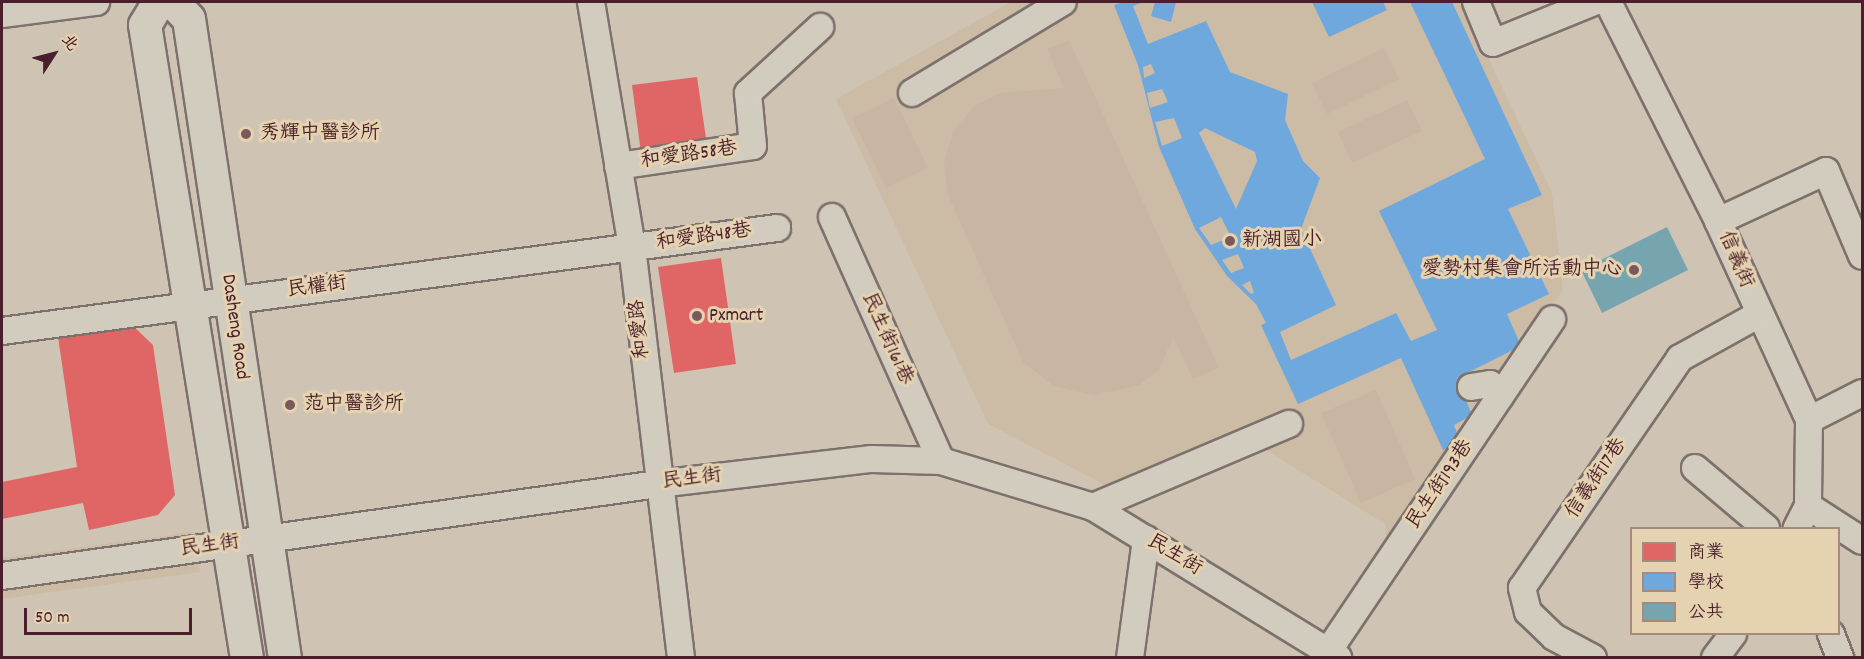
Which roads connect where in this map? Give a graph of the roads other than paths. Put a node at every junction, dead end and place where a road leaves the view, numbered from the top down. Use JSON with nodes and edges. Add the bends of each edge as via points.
{"nodes":[{"id":1,"x":96,"y":2,"type":"edge"},
{"id":2,"x":159,"y":2,"type":"edge"},
{"id":3,"x":173,"y":2,"type":"edge"},
{"id":4,"x":591,"y":2,"type":"edge"},
{"id":5,"x":1476,"y":2,"type":"edge"},
{"id":6,"x":1594,"y":2,"type":"edge"},
{"id":7,"x":1608,"y":2,"type":"edge"},
{"id":8,"x":1052,"y":4,"type":"edge"},
{"id":9,"x":2,"y":14,"type":"edge"},
{"id":10,"x":820,"y":27,"type":"dead end"},
{"id":11,"x":912,"y":93,"type":"dead end"},
{"id":12,"x":618,"y":166,"type":"junction"},
{"id":13,"x":832,"y":217,"type":"dead end"},
{"id":14,"x":1718,"y":221,"type":"junction"},
{"id":15,"x":777,"y":228,"type":"dead end"},
{"id":16,"x":632,"y":247,"type":"junction"},
{"id":17,"x":1863,"y":256,"type":"edge"},
{"id":18,"x":230,"y":299,"type":"junction"},
{"id":19,"x":190,"y":305,"type":"junction"},
{"id":20,"x":1758,"y":315,"type":"junction"},
{"id":21,"x":1552,"y":319,"type":"dead end"},
{"id":22,"x":2,"y":331,"type":"edge"},
{"id":23,"x":1471,"y":387,"type":"dead end"},
{"id":24,"x":1863,"y":393,"type":"edge"},
{"id":25,"x":1500,"y":397,"type":"junction"},
{"id":26,"x":1809,"y":420,"type":"junction"},
{"id":27,"x":1289,"y":424,"type":"dead end"},
{"id":28,"x":941,"y":461,"type":"junction"},
{"id":29,"x":1695,"y":468,"type":"dead end"},
{"id":30,"x":658,"y":484,"type":"junction"},
{"id":31,"x":1093,"y":507,"type":"junction"},
{"id":32,"x":1803,"y":517,"type":"edge"},
{"id":33,"x":1765,"y":527,"type":"edge"},
{"id":34,"x":1828,"y":527,"type":"edge"},
{"id":35,"x":1840,"y":532,"type":"edge"},
{"id":36,"x":266,"y":539,"type":"junction"},
{"id":37,"x":1146,"y":539,"type":"junction"},
{"id":38,"x":1863,"y":541,"type":"edge"},
{"id":39,"x":227,"y":545,"type":"junction"},
{"id":40,"x":2,"y":576,"type":"edge"},
{"id":41,"x":1732,"y":635,"type":"edge"},
{"id":42,"x":1832,"y":635,"type":"edge"},
{"id":43,"x":1333,"y":654,"type":"edge"},
{"id":44,"x":247,"y":657,"type":"edge"},
{"id":45,"x":285,"y":657,"type":"edge"},
{"id":46,"x":681,"y":657,"type":"edge"},
{"id":47,"x":1130,"y":657,"type":"edge"},
{"id":48,"x":1593,"y":657,"type":"edge"},
{"id":49,"x":1715,"y":657,"type":"edge"},
{"id":50,"x":1840,"y":657,"type":"edge"}],
"edges":[{"from":1,"to":9,"type":"street"},
{"from":2,"to":19,"type":"main road","name":"Dasheng Road","via":[[145,25]]},
{"from":3,"to":18,"type":"main road","name":"Dasheng Road","via":[[189,19]]},
{"from":4,"to":12,"type":"street","name":"和愛路"},
{"from":5,"to":6,"type":"street","via":[[1493,43]]},
{"from":7,"to":14,"type":"street","name":"信義街"},
{"from":8,"to":11,"type":"street"},
{"from":10,"to":12,"type":"street","name":"和愛路58巷","via":[[748,93],[753,146]]},
{"from":12,"to":16,"type":"street","name":"和愛路"},
{"from":13,"to":28,"type":"street","name":"民生街161巷"},
{"from":14,"to":17,"type":"street","via":[[1826,171]]},
{"from":14,"to":20,"type":"street","name":"信義街"},
{"from":15,"to":16,"type":"street","name":"和愛路48巷"},
{"from":16,"to":18,"type":"street","name":"民權街"},
{"from":16,"to":30,"type":"street","name":"和愛路"},
{"from":18,"to":19,"type":"street","name":"民權街"},
{"from":18,"to":36,"type":"main road","name":"Dasheng Road"},
{"from":19,"to":22,"type":"street","name":"民權街"},
{"from":19,"to":39,"type":"main road","name":"Dasheng Road"},
{"from":20,"to":26,"type":"street","name":"信義街"},
{"from":20,"to":48,"type":"street","name":"信義街17巷","via":[[1680,358],[1522,588],[1528,612],[1554,637]]},
{"from":21,"to":25,"type":"street","name":"民生街193巷"},
{"from":23,"to":25,"type":"street","via":[[1490,384]]},
{"from":24,"to":26,"type":"street"},
{"from":25,"to":43,"type":"street","name":"民生街193巷"},
{"from":26,"to":32,"type":"street","name":"信義街"},
{"from":27,"to":31,"type":"street"},
{"from":28,"to":30,"type":"street","name":"民生街","via":[[872,459]]},
{"from":28,"to":31,"type":"street","name":"民生街"},
{"from":29,"to":33,"type":"street"},
{"from":30,"to":36,"type":"street","name":"民生街"},
{"from":30,"to":46,"type":"street","name":"和愛路"},
{"from":31,"to":37,"type":"street","name":"民生街"},
{"from":32,"to":34,"type":"street"},
{"from":35,"to":38,"type":"street"},
{"from":36,"to":39,"type":"street","name":"民生街"},
{"from":36,"to":45,"type":"main road","name":"Dasheng Road"},
{"from":37,"to":43,"type":"street","name":"民生街"},
{"from":37,"to":47,"type":"street"},
{"from":39,"to":40,"type":"street","name":"民生街"},
{"from":39,"to":44,"type":"main road","name":"Dasheng Road"},
{"from":41,"to":49,"type":"street"},
{"from":42,"to":50,"type":"street"}]}
